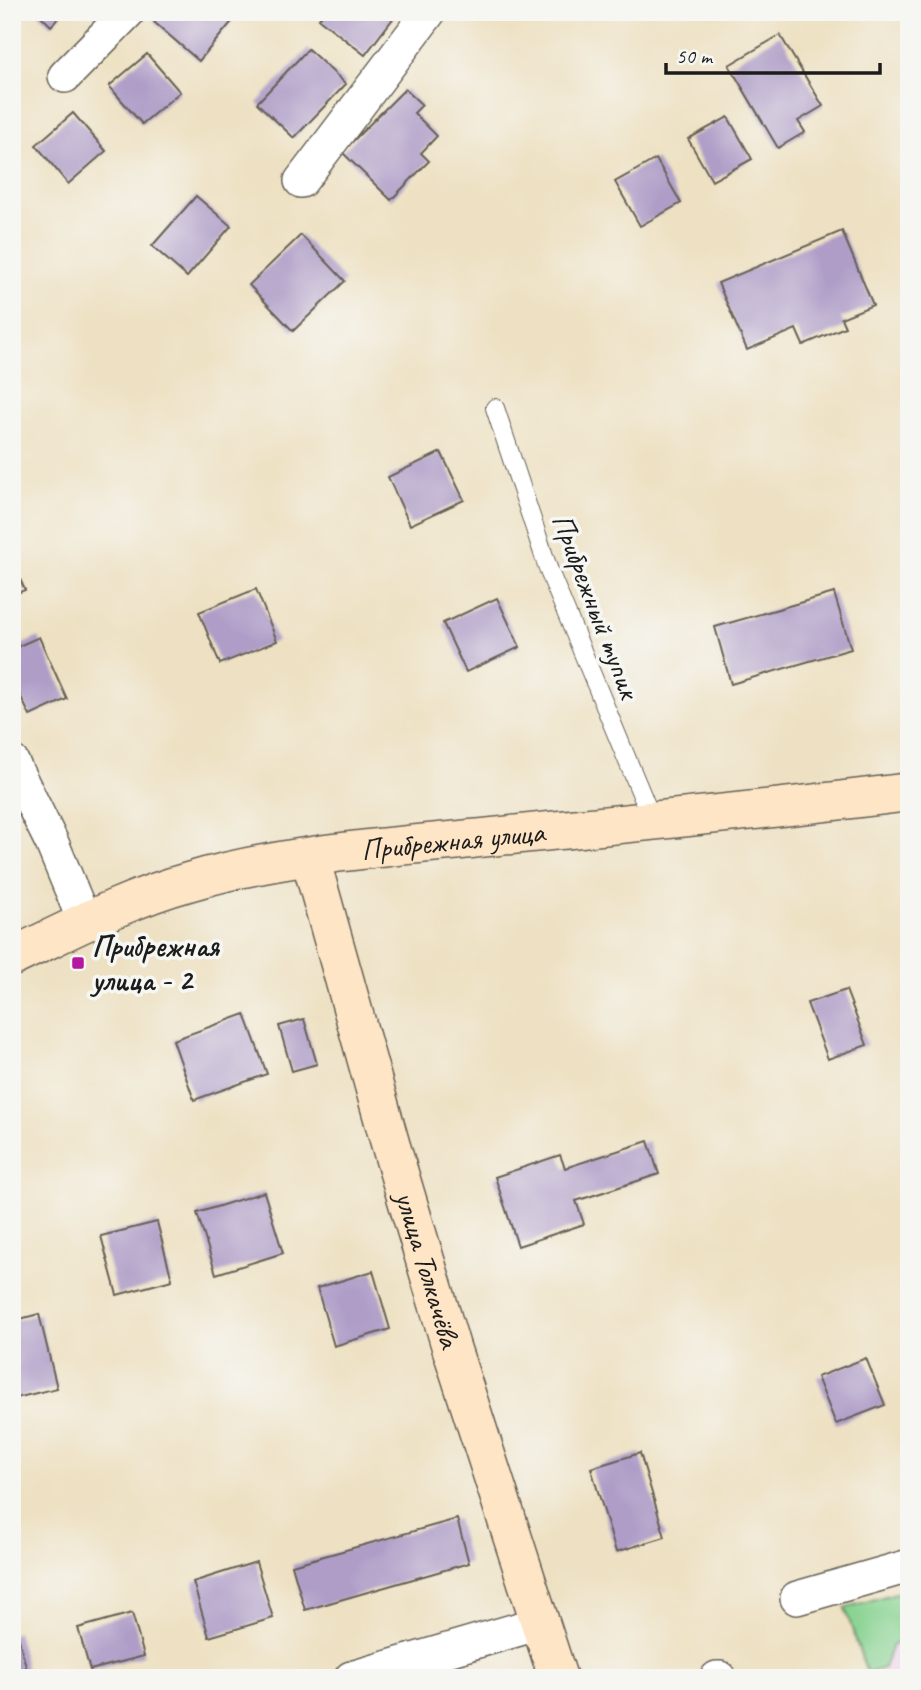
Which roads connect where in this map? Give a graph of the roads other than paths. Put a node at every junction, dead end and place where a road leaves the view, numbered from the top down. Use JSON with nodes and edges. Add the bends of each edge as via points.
{"nodes":[{"id":1,"x":128,"y":12,"type":"edge"},
{"id":2,"x":429,"y":12,"type":"edge"},
{"id":3,"x":65,"y":76,"type":"dead end"},
{"id":4,"x":302,"y":181,"type":"dead end"},
{"id":5,"x":495,"y":408,"type":"dead end"},
{"id":6,"x":12,"y":762,"type":"edge"},
{"id":7,"x":909,"y":792,"type":"edge"},
{"id":8,"x":653,"y":822,"type":"junction"},
{"id":9,"x":310,"y":857,"type":"junction"},
{"id":10,"x":85,"y":923,"type":"junction"},
{"id":11,"x":12,"y":957,"type":"edge"},
{"id":12,"x":909,"y":1566,"type":"edge"},
{"id":13,"x":797,"y":1598,"type":"dead end"},
{"id":14,"x":540,"y":1623,"type":"junction"},
{"id":15,"x":351,"y":1678,"type":"edge"},
{"id":16,"x":558,"y":1678,"type":"edge"}],
"edges":[{"from":1,"to":3,"type":"street"},
{"from":2,"to":4,"type":"street"},
{"from":5,"to":8,"type":"lane","name":"Прибрежный тупик","via":[[549,571]]},
{"from":6,"to":10,"type":"street"},
{"from":7,"to":8,"type":"street","name":"Прибрежная улица"},
{"from":8,"to":9,"type":"street","name":"Прибрежная улица"},
{"from":9,"to":10,"type":"street","name":"Прибрежная улица","via":[[185,882]]},
{"from":9,"to":14,"type":"street","name":"улица Толкачёва","via":[[451,1347]]},
{"from":10,"to":11,"type":"street","name":"Прибрежная улица"},
{"from":12,"to":13,"type":"street"},
{"from":14,"to":15,"type":"street"},
{"from":14,"to":16,"type":"street","name":"улица Толкачёва"}]}
